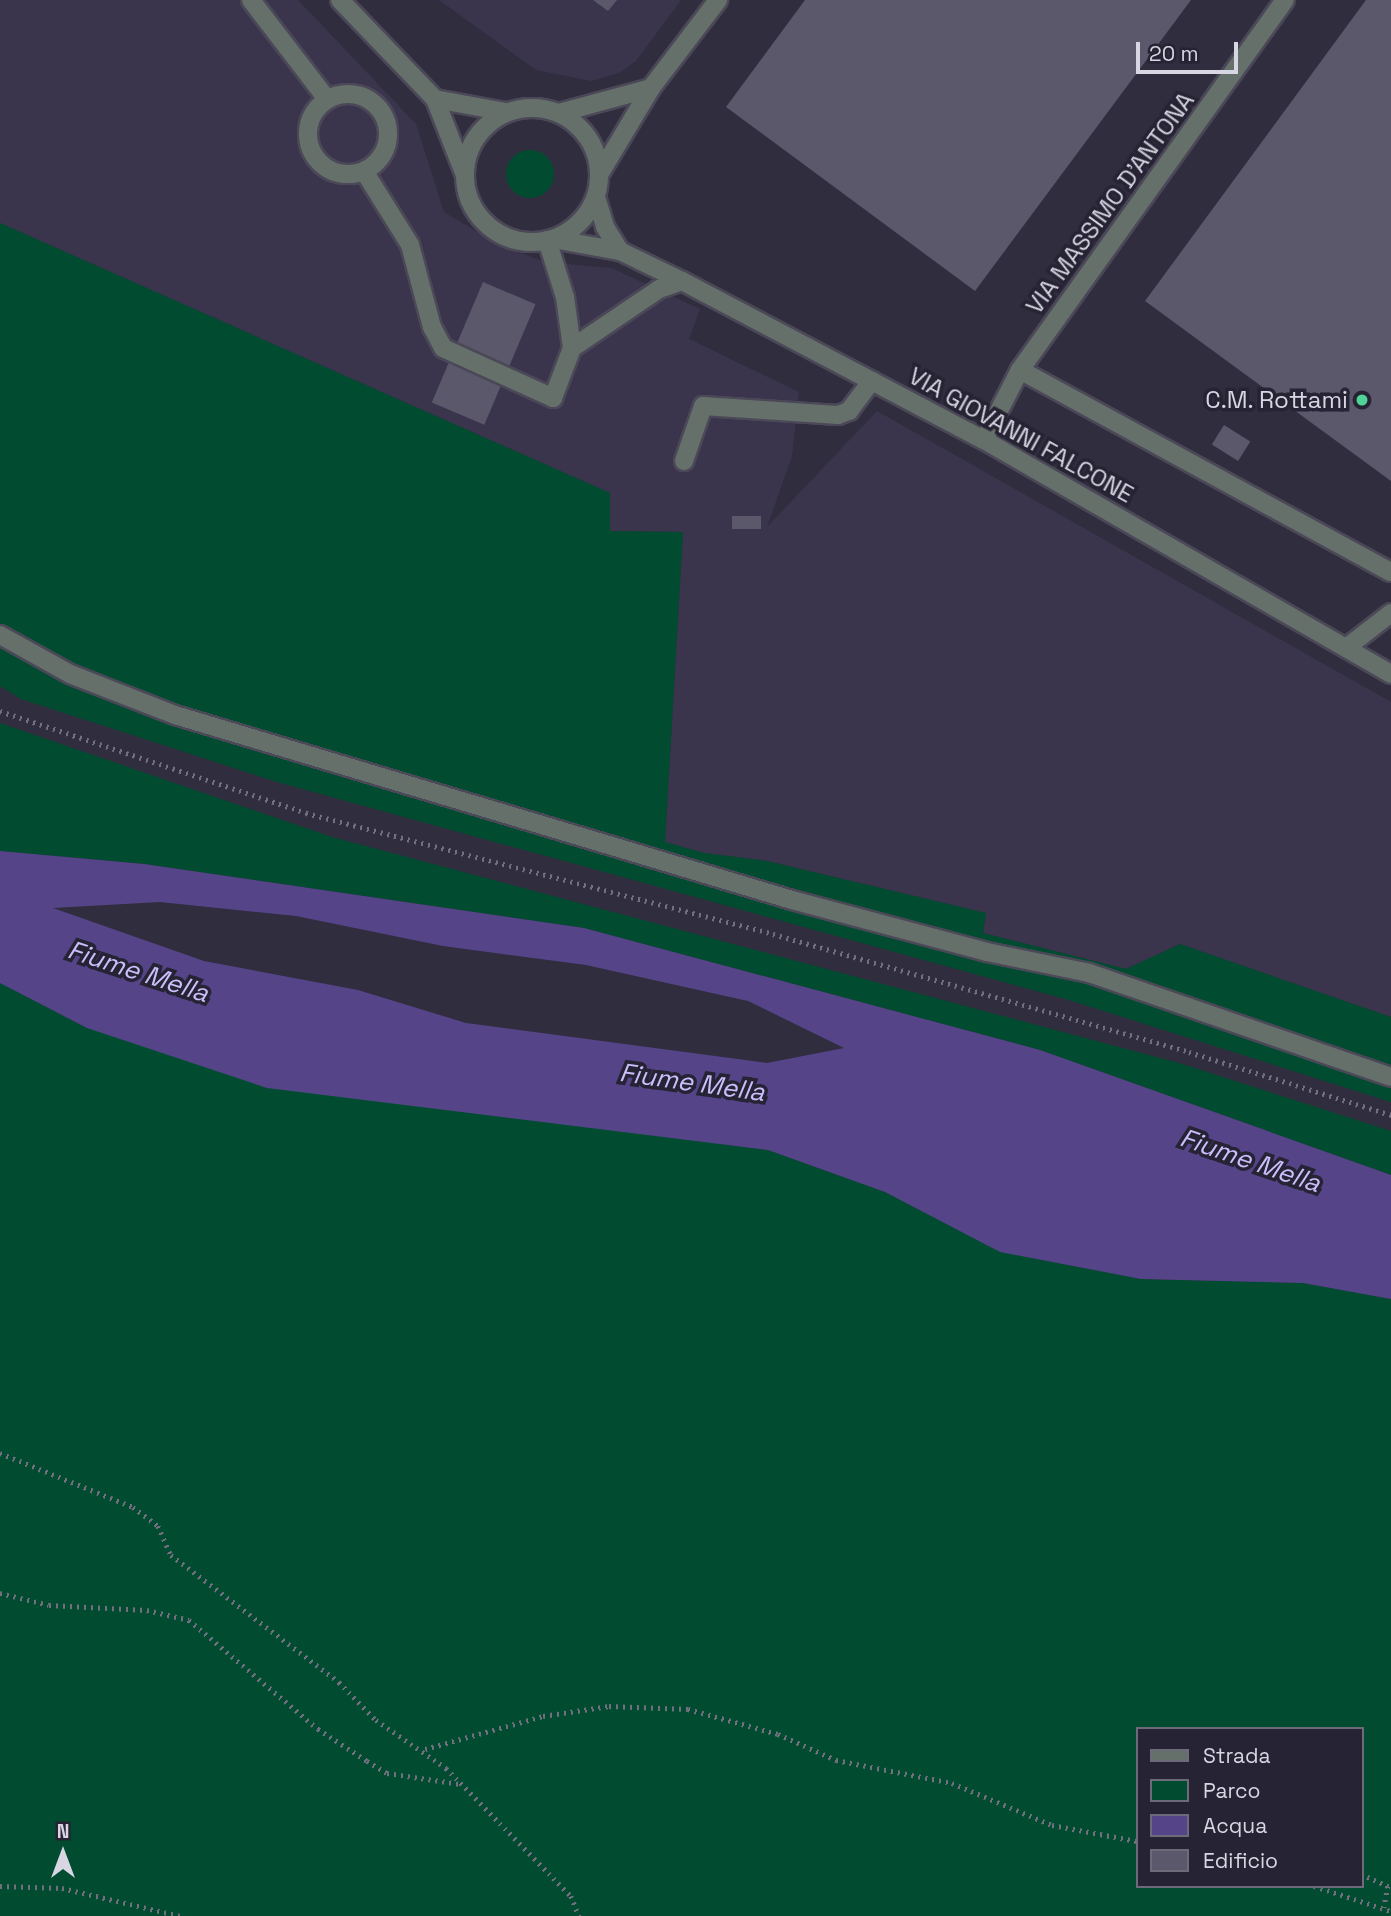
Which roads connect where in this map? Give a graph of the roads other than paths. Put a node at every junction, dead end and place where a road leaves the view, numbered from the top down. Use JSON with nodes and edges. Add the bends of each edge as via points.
{"nodes":[{"id":1,"x":251,"y":0,"type":"edge"},
{"id":2,"x":340,"y":0,"type":"edge"},
{"id":3,"x":718,"y":0,"type":"edge"},
{"id":4,"x":1285,"y":0,"type":"edge"},
{"id":5,"x":652,"y":88,"type":"junction"},
{"id":6,"x":327,"y":99,"type":"junction"},
{"id":7,"x":435,"y":99,"type":"junction"},
{"id":8,"x":506,"y":113,"type":"junction"},
{"id":9,"x":559,"y":113,"type":"junction"},
{"id":10,"x":364,"y":171,"type":"junction"},
{"id":11,"x":464,"y":175,"type":"junction"},
{"id":12,"x":599,"y":175,"type":"junction"},
{"id":13,"x":596,"y":197,"type":"junction"},
{"id":14,"x":550,"y":239,"type":"junction"},
{"id":15,"x":620,"y":250,"type":"junction"},
{"id":16,"x":682,"y":281,"type":"junction"},
{"id":17,"x":572,"y":348,"type":"junction"},
{"id":18,"x":1020,"y":370,"type":"junction"},
{"id":19,"x":872,"y":381,"type":"junction"},
{"id":20,"x":984,"y":440,"type":"junction"},
{"id":21,"x":684,"y":461,"type":"dead end"},
{"id":22,"x":1391,"y":572,"type":"edge"},
{"id":23,"x":1391,"y":612,"type":"edge"},
{"id":24,"x":0,"y":635,"type":"edge"},
{"id":25,"x":1346,"y":648,"type":"junction"},
{"id":26,"x":1391,"y":674,"type":"edge"},
{"id":27,"x":1391,"y":1077,"type":"edge"}],
"edges":[{"from":1,"to":6,"type":"street"},
{"from":2,"to":7,"type":"street","name":"VIA GIOVANNI FALCONE"},
{"from":3,"to":5,"type":"street"},
{"from":4,"to":18,"type":"street","name":"VIA MASSIMO D'ANTONA"},
{"from":5,"to":9,"type":"street"},
{"from":5,"to":12,"type":"street"},
{"from":6,"to":10,"type":"street","via":[[310,119],[309,146],[325,167],[351,175]]},
{"from":6,"to":10,"type":"street","via":[[352,93],[377,105],[385,115],[388,141],[375,164]]},
{"from":7,"to":8,"type":"street"},
{"from":7,"to":11,"type":"street","name":"VIA GIOVANNI FALCONE"},
{"from":8,"to":9,"type":"street","via":[[532,107]]},
{"from":8,"to":11,"type":"street","via":[[476,137]]},
{"from":9,"to":12,"type":"street","via":[[587,138]]},
{"from":10,"to":17,"type":"street","via":[[410,245],[432,327],[443,348],[553,398]]},
{"from":11,"to":14,"type":"street","name":"VIA GIOVANNI FALCONE","via":[[469,200],[483,220],[503,236],[528,242]]},
{"from":12,"to":13,"type":"street"},
{"from":13,"to":14,"type":"street","via":[[579,223]]},
{"from":13,"to":15,"type":"street","via":[[605,227]]},
{"from":14,"to":15,"type":"street","name":"VIA GIOVANNI FALCONE"},
{"from":14,"to":17,"type":"street"},
{"from":15,"to":16,"type":"street","name":"VIA GIOVANNI FALCONE"},
{"from":16,"to":17,"type":"street","via":[[659,289]]},
{"from":16,"to":19,"type":"street","name":"VIA GIOVANNI FALCONE"},
{"from":18,"to":20,"type":"street","name":"VIA MASSIMO D'ANTONA"},
{"from":18,"to":22,"type":"street"},
{"from":19,"to":20,"type":"street","name":"VIA GIOVANNI FALCONE"},
{"from":19,"to":21,"type":"street","via":[[849,411],[838,415],[703,406]]},
{"from":20,"to":25,"type":"street","name":"VIA GIOVANNI FALCONE"},
{"from":23,"to":25,"type":"street"},
{"from":24,"to":27,"type":"street","via":[[70,674],[175,715],[792,900],[987,953],[1089,973]]},
{"from":25,"to":26,"type":"street","name":"VIA GIOVANNI FALCONE"}]}
